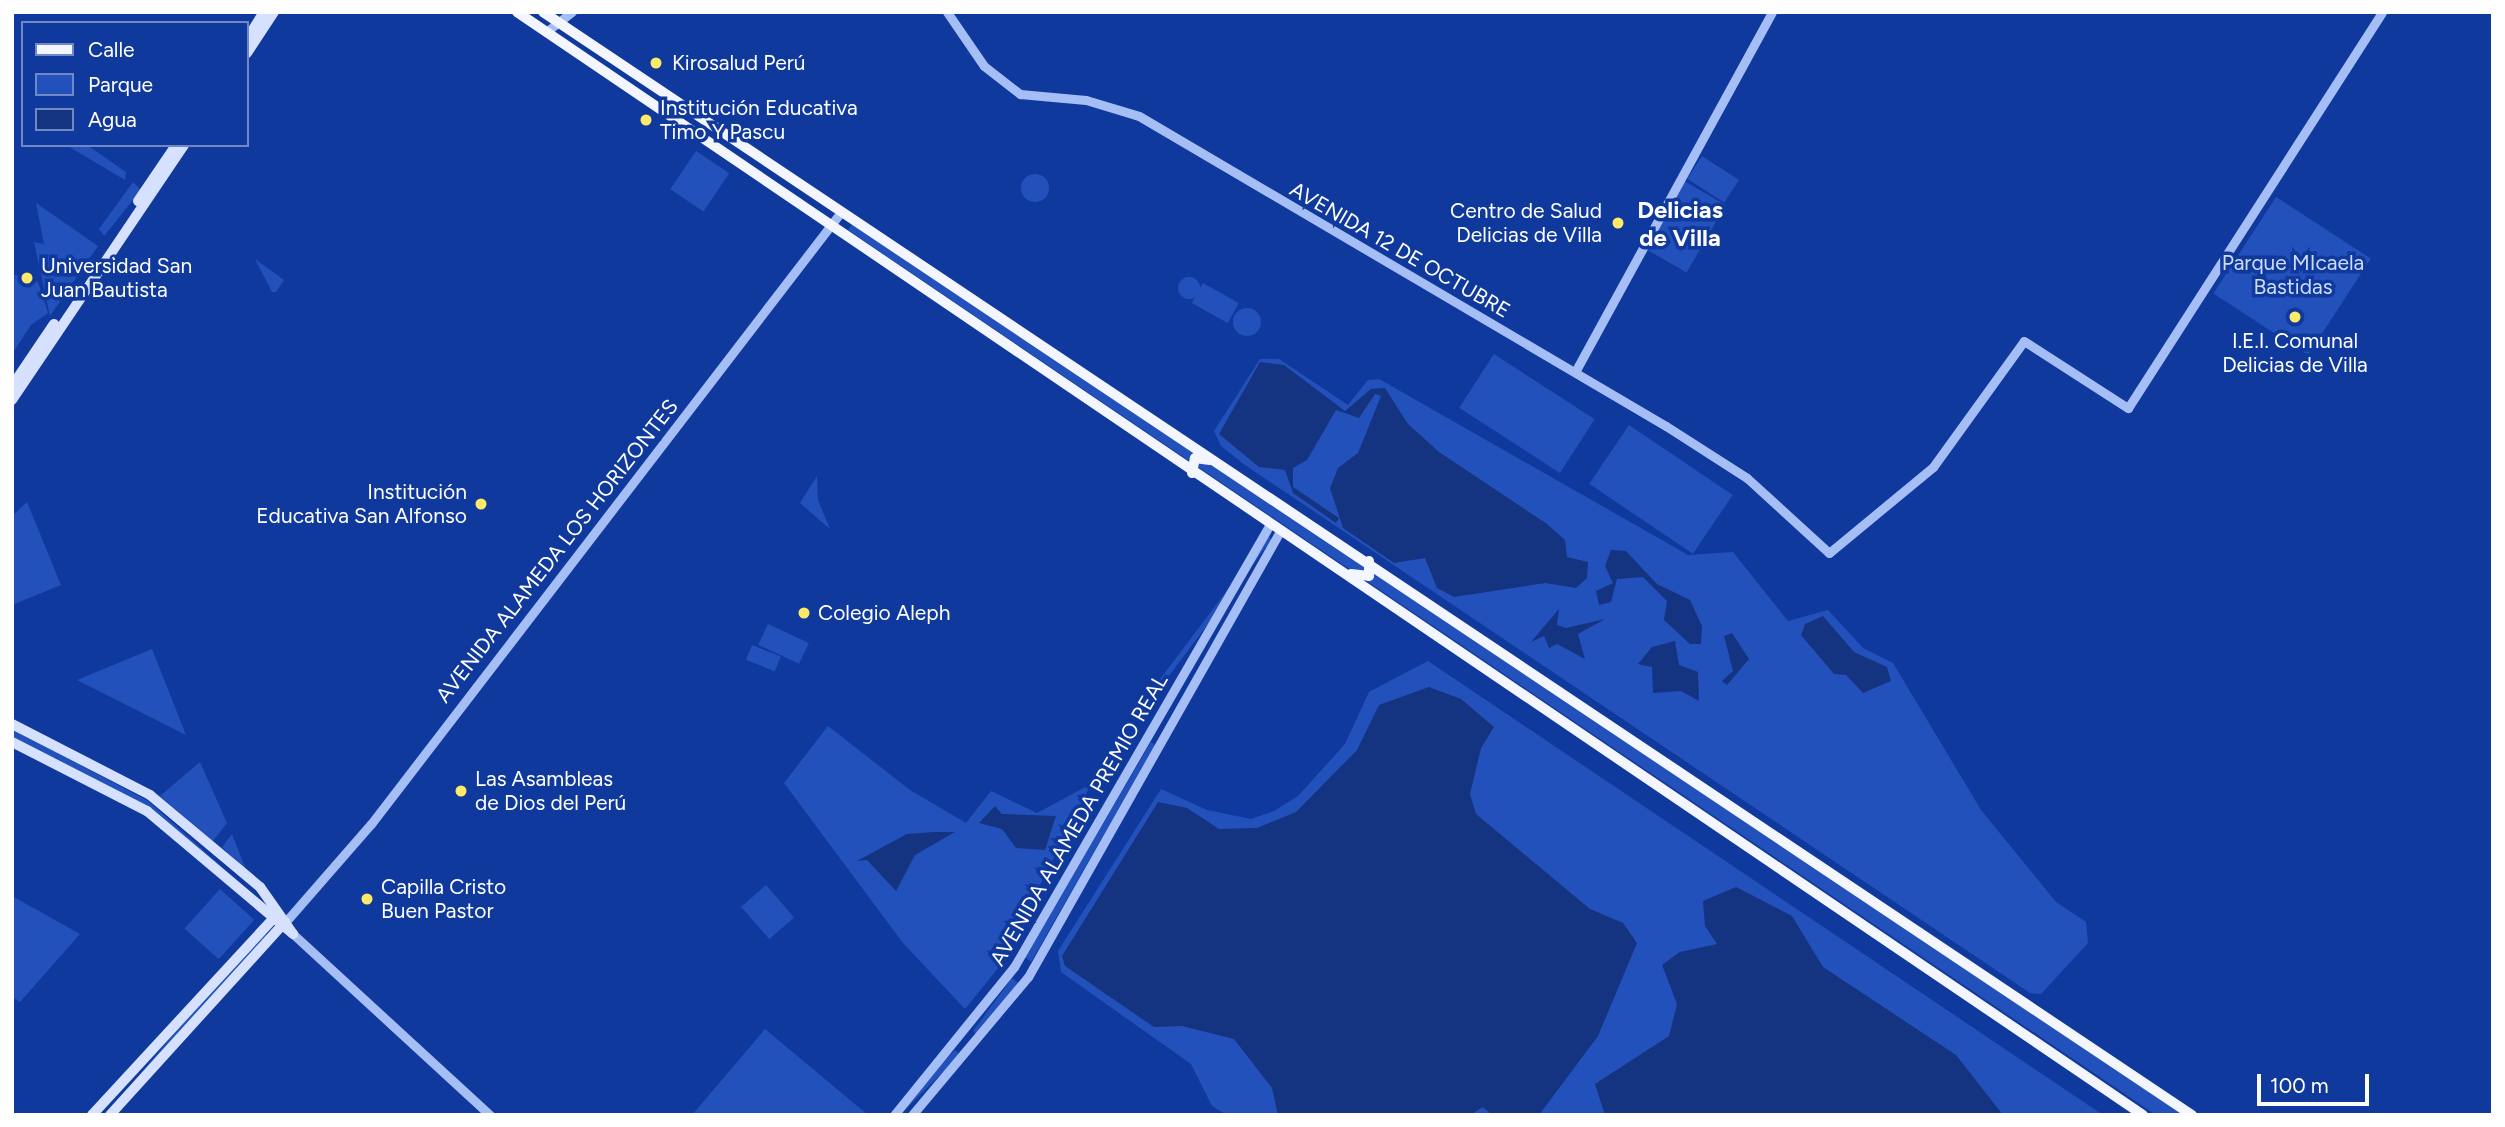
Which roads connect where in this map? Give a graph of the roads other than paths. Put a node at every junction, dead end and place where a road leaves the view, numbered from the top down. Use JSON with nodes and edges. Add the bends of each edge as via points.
{"nodes":[{"id":1,"x":264,"y":12,"type":"edge"},
{"id":2,"x":274,"y":12,"type":"edge"},
{"id":3,"x":517,"y":12,"type":"edge"},
{"id":4,"x":543,"y":12,"type":"edge"},
{"id":5,"x":572,"y":12,"type":"edge"},
{"id":6,"x":947,"y":12,"type":"edge"},
{"id":7,"x":1772,"y":12,"type":"edge"},
{"id":8,"x":2382,"y":12,"type":"edge"},
{"id":9,"x":555,"y":20,"type":"junction"},
{"id":10,"x":546,"y":32,"type":"junction"},
{"id":11,"x":248,"y":37,"type":"edge"},
{"id":12,"x":248,"y":51,"type":"edge"},
{"id":13,"x":175,"y":147,"type":"edge"},
{"id":14,"x":183,"y":147,"type":"edge"},
{"id":15,"x":841,"y":212,"type":"junction"},
{"id":16,"x":831,"y":225,"type":"junction"},
{"id":17,"x":1575,"y":372,"type":"junction"},
{"id":18,"x":12,"y":386,"type":"edge"},
{"id":19,"x":12,"y":400,"type":"edge"},
{"id":20,"x":1232,"y":469,"type":"junction"},
{"id":21,"x":1192,"y":473,"type":"junction"},
{"id":22,"x":1269,"y":526,"type":"junction"},
{"id":23,"x":1279,"y":533,"type":"junction"},
{"id":24,"x":1368,"y":561,"type":"junction"},
{"id":25,"x":1324,"y":562,"type":"junction"},
{"id":26,"x":12,"y":724,"type":"edge"},
{"id":27,"x":12,"y":741,"type":"edge"},
{"id":28,"x":270,"y":920,"type":"junction"},
{"id":29,"x":283,"y":920,"type":"junction"},
{"id":30,"x":293,"y":934,"type":"joint"},
{"id":31,"x":92,"y":1115,"type":"edge"},
{"id":32,"x":110,"y":1115,"type":"edge"},
{"id":33,"x":490,"y":1115,"type":"edge"},
{"id":34,"x":894,"y":1115,"type":"edge"},
{"id":35,"x":912,"y":1115,"type":"edge"},
{"id":36,"x":2143,"y":1115,"type":"edge"},
{"id":37,"x":2192,"y":1115,"type":"edge"}],
"edges":[{"from":1,"to":11,"type":"main road"},
{"from":2,"to":12,"type":"main road"},
{"from":3,"to":10,"type":"main road"},
{"from":4,"to":9,"type":"main road"},
{"from":5,"to":9,"type":"street"},
{"from":6,"to":17,"type":"street","name":"AVENIDA 12 DE OCTUBRE","via":[[984,66],[1020,94],[1093,102],[1139,117]]},
{"from":7,"to":17,"type":"street"},
{"from":8,"to":17,"type":"street","name":"AVENIDA 12 DE OCTUBRE","via":[[2128,408],[2024,341],[1933,467],[1829,552],[1747,478]]},
{"from":9,"to":10,"type":"street"},
{"from":9,"to":15,"type":"main road"},
{"from":10,"to":16,"type":"main road"},
{"from":13,"to":18,"type":"main road"},
{"from":14,"to":19,"type":"main road"},
{"from":15,"to":16,"type":"street","name":"AVENIDA ALAMEDA LOS HORIZONTES"},
{"from":15,"to":20,"type":"main road"},
{"from":16,"to":21,"type":"main road"},
{"from":16,"to":29,"type":"street","name":"AVENIDA ALAMEDA LOS HORIZONTES","via":[[371,824]]},
{"from":20,"to":21,"type":"main road","via":[[1200,456]]},
{"from":20,"to":24,"type":"main road"},
{"from":21,"to":22,"type":"main road"},
{"from":22,"to":23,"type":"main road"},
{"from":22,"to":34,"type":"street","name":"AVENIDA ALAMEDA PREMIO REAL","via":[[1014,967]]},
{"from":23,"to":25,"type":"main road"},
{"from":23,"to":35,"type":"street","name":"AVENIDA ALAMEDA PREMIO REAL","via":[[1028,976]]},
{"from":24,"to":25,"type":"main road","via":[[1371,573],[1360,579]]},
{"from":24,"to":37,"type":"main road"},
{"from":25,"to":36,"type":"main road"},
{"from":26,"to":29,"type":"main road","via":[[150,795]]},
{"from":27,"to":28,"type":"main road","via":[[147,811]]},
{"from":28,"to":29,"type":"main road"},
{"from":28,"to":31,"type":"main road"},
{"from":29,"to":30,"type":"main road"},
{"from":29,"to":32,"type":"main road"},
{"from":30,"to":33,"type":"street"}]}
